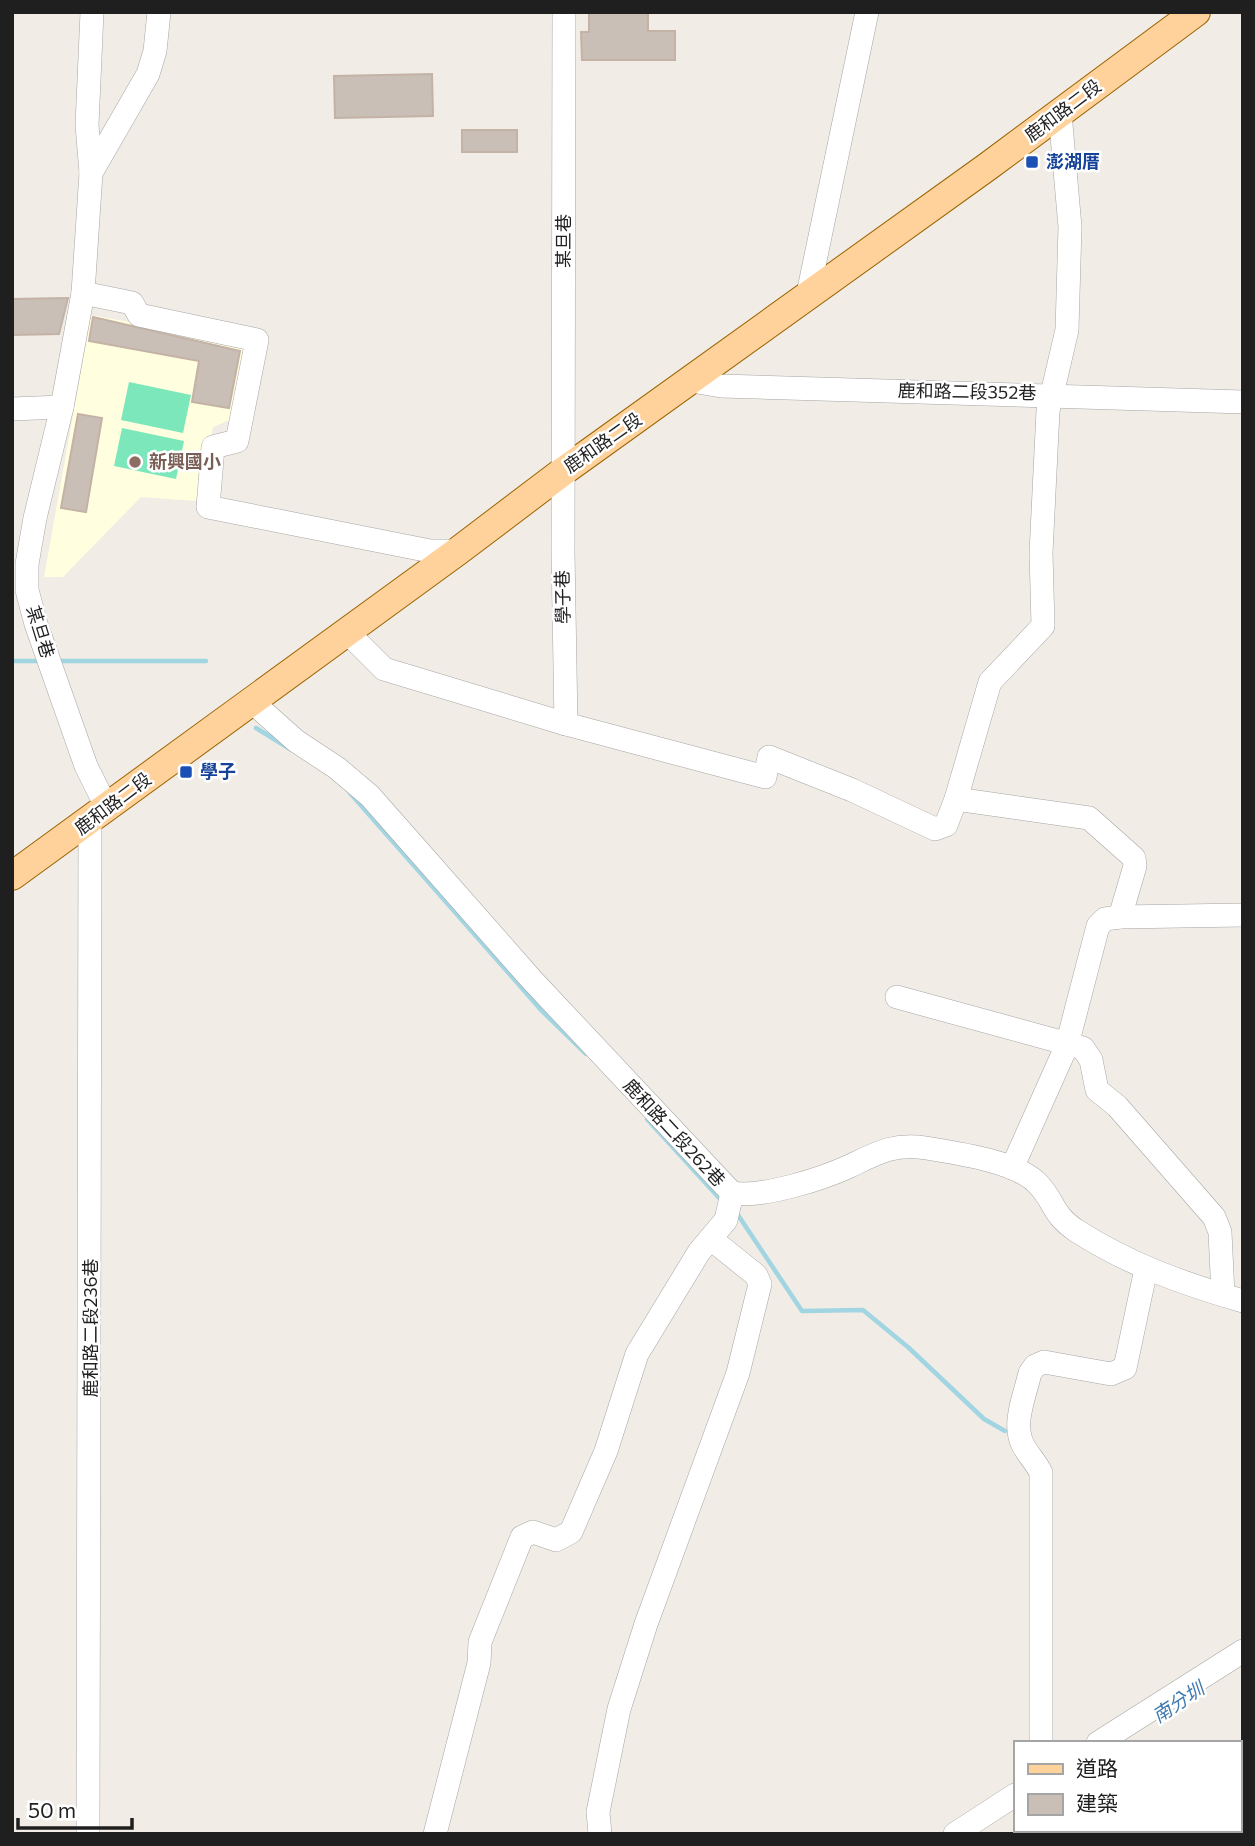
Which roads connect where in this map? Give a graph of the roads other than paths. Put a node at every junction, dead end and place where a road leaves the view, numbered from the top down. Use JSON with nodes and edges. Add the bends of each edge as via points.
{"nodes":[{"id":1,"x":92,"y":12,"type":"edge"},
{"id":2,"x":159,"y":12,"type":"edge"},
{"id":3,"x":564,"y":12,"type":"edge"},
{"id":4,"x":867,"y":12,"type":"edge"},
{"id":5,"x":1196,"y":12,"type":"edge"},
{"id":6,"x":1059,"y":113,"type":"junction"},
{"id":7,"x":91,"y":173,"type":"junction"},
{"id":8,"x":83,"y":293,"type":"junction"},
{"id":9,"x":808,"y":294,"type":"junction"},
{"id":10,"x":692,"y":381,"type":"junction"},
{"id":11,"x":1052,"y":394,"type":"junction"},
{"id":12,"x":1243,"y":402,"type":"edge"},
{"id":13,"x":62,"y":407,"type":"junction"},
{"id":14,"x":12,"y":409,"type":"edge"},
{"id":15,"x":565,"y":470,"type":"junction"},
{"id":16,"x":458,"y":551,"type":"junction"},
{"id":17,"x":346,"y":631,"type":"junction"},
{"id":18,"x":251,"y":701,"type":"junction"},
{"id":19,"x":566,"y":724,"type":"junction"},
{"id":20,"x":956,"y":799,"type":"junction"},
{"id":21,"x":99,"y":815,"type":"junction"},
{"id":22,"x":12,"y":876,"type":"edge"},
{"id":23,"x":1243,"y":915,"type":"edge"},
{"id":24,"x":1119,"y":917,"type":"junction"},
{"id":25,"x":897,"y":997,"type":"dead end"},
{"id":26,"x":1067,"y":1045,"type":"junction"},
{"id":27,"x":1012,"y":1168,"type":"junction"},
{"id":28,"x":732,"y":1194,"type":"junction"},
{"id":29,"x":711,"y":1239,"type":"junction"},
{"id":30,"x":1146,"y":1269,"type":"junction"},
{"id":31,"x":1233,"y":1298,"type":"edge"},
{"id":32,"x":1243,"y":1651,"type":"edge"},
{"id":33,"x":1041,"y":1741,"type":"edge"},
{"id":34,"x":1101,"y":1741,"type":"edge"},
{"id":35,"x":1014,"y":1796,"type":"edge"},
{"id":36,"x":88,"y":1834,"type":"edge"},
{"id":37,"x":435,"y":1834,"type":"edge"},
{"id":38,"x":600,"y":1834,"type":"edge"},
{"id":39,"x":955,"y":1834,"type":"edge"}],
"edges":[{"from":1,"to":7,"type":"street","name":"某旦巷","via":[[87,124]]},
{"from":2,"to":7,"type":"street","via":[[149,74]]},
{"from":3,"to":15,"type":"street","name":"某旦巷"},
{"from":4,"to":9,"type":"street"},
{"from":5,"to":6,"type":"main road","name":"鹿和路二段"},
{"from":6,"to":9,"type":"main road","name":"鹿和路二段"},
{"from":6,"to":11,"type":"street","via":[[1070,227],[1067,330]]},
{"from":7,"to":8,"type":"street","name":"某旦巷"},
{"from":8,"to":13,"type":"street","name":"某旦巷"},
{"from":8,"to":16,"type":"street","via":[[132,303],[139,316],[257,340],[237,441],[213,447],[208,507],[430,551]]},
{"from":9,"to":10,"type":"main road","name":"鹿和路二段"},
{"from":10,"to":11,"type":"street","name":"鹿和路二段352巷","via":[[721,386]]},
{"from":10,"to":15,"type":"main road","name":"鹿和路二段"},
{"from":11,"to":12,"type":"street","name":"鹿和路二段352巷"},
{"from":11,"to":20,"type":"street","via":[[1041,553],[1043,626],[990,682]]},
{"from":13,"to":14,"type":"street"},
{"from":13,"to":21,"type":"street","name":"某旦巷","via":[[35,518],[27,590]]},
{"from":15,"to":16,"type":"main road","name":"鹿和路二段"},
{"from":15,"to":19,"type":"street","name":"學子巷"},
{"from":16,"to":17,"type":"main road","name":"鹿和路二段"},
{"from":17,"to":18,"type":"main road","name":"鹿和路二段"},
{"from":17,"to":19,"type":"street","via":[[384,669]]},
{"from":18,"to":21,"type":"main road","name":"鹿和路二段"},
{"from":18,"to":28,"type":"street","name":"鹿和路二段262巷","via":[[370,796],[532,980]]},
{"from":19,"to":20,"type":"street","via":[[765,777],[769,757],[935,829],[946,825]]},
{"from":20,"to":24,"type":"street","via":[[1096,822],[1134,858]]},
{"from":21,"to":22,"type":"main road","name":"鹿和路二段"},
{"from":21,"to":36,"type":"street","name":"鹿和路二段236巷"},
{"from":23,"to":24,"type":"street"},
{"from":24,"to":26,"type":"street","via":[[1105,919],[1098,926]]},
{"from":25,"to":26,"type":"street"},
{"from":26,"to":27,"type":"street"},
{"from":26,"to":31,"type":"street","via":[[1083,1048],[1091,1060],[1097,1090],[1117,1106],[1214,1217]]},
{"from":27,"to":28,"type":"street","name":"鹿和路二段262巷","via":[[923,1148],[880,1150],[849,1166],[755,1195]]},
{"from":27,"to":30,"type":"street","name":"鹿和路二段262巷","via":[[1039,1185],[1059,1218]]},
{"from":28,"to":29,"type":"street","via":[[726,1220]]},
{"from":29,"to":37,"type":"street","via":[[636,1354],[606,1451],[571,1532],[556,1540],[533,1532],[522,1537],[480,1642],[479,1663]]},
{"from":29,"to":38,"type":"street","via":[[756,1275],[760,1284],[738,1373],[619,1709],[598,1812]]},
{"from":30,"to":31,"type":"street","name":"鹿和路二段262巷"},
{"from":30,"to":33,"type":"street","via":[[1125,1367],[1111,1374],[1044,1362],[1035,1366],[1027,1386],[1019,1436],[1041,1473]]},
{"from":32,"to":34,"type":"street"},
{"from":35,"to":39,"type":"street"}]}
